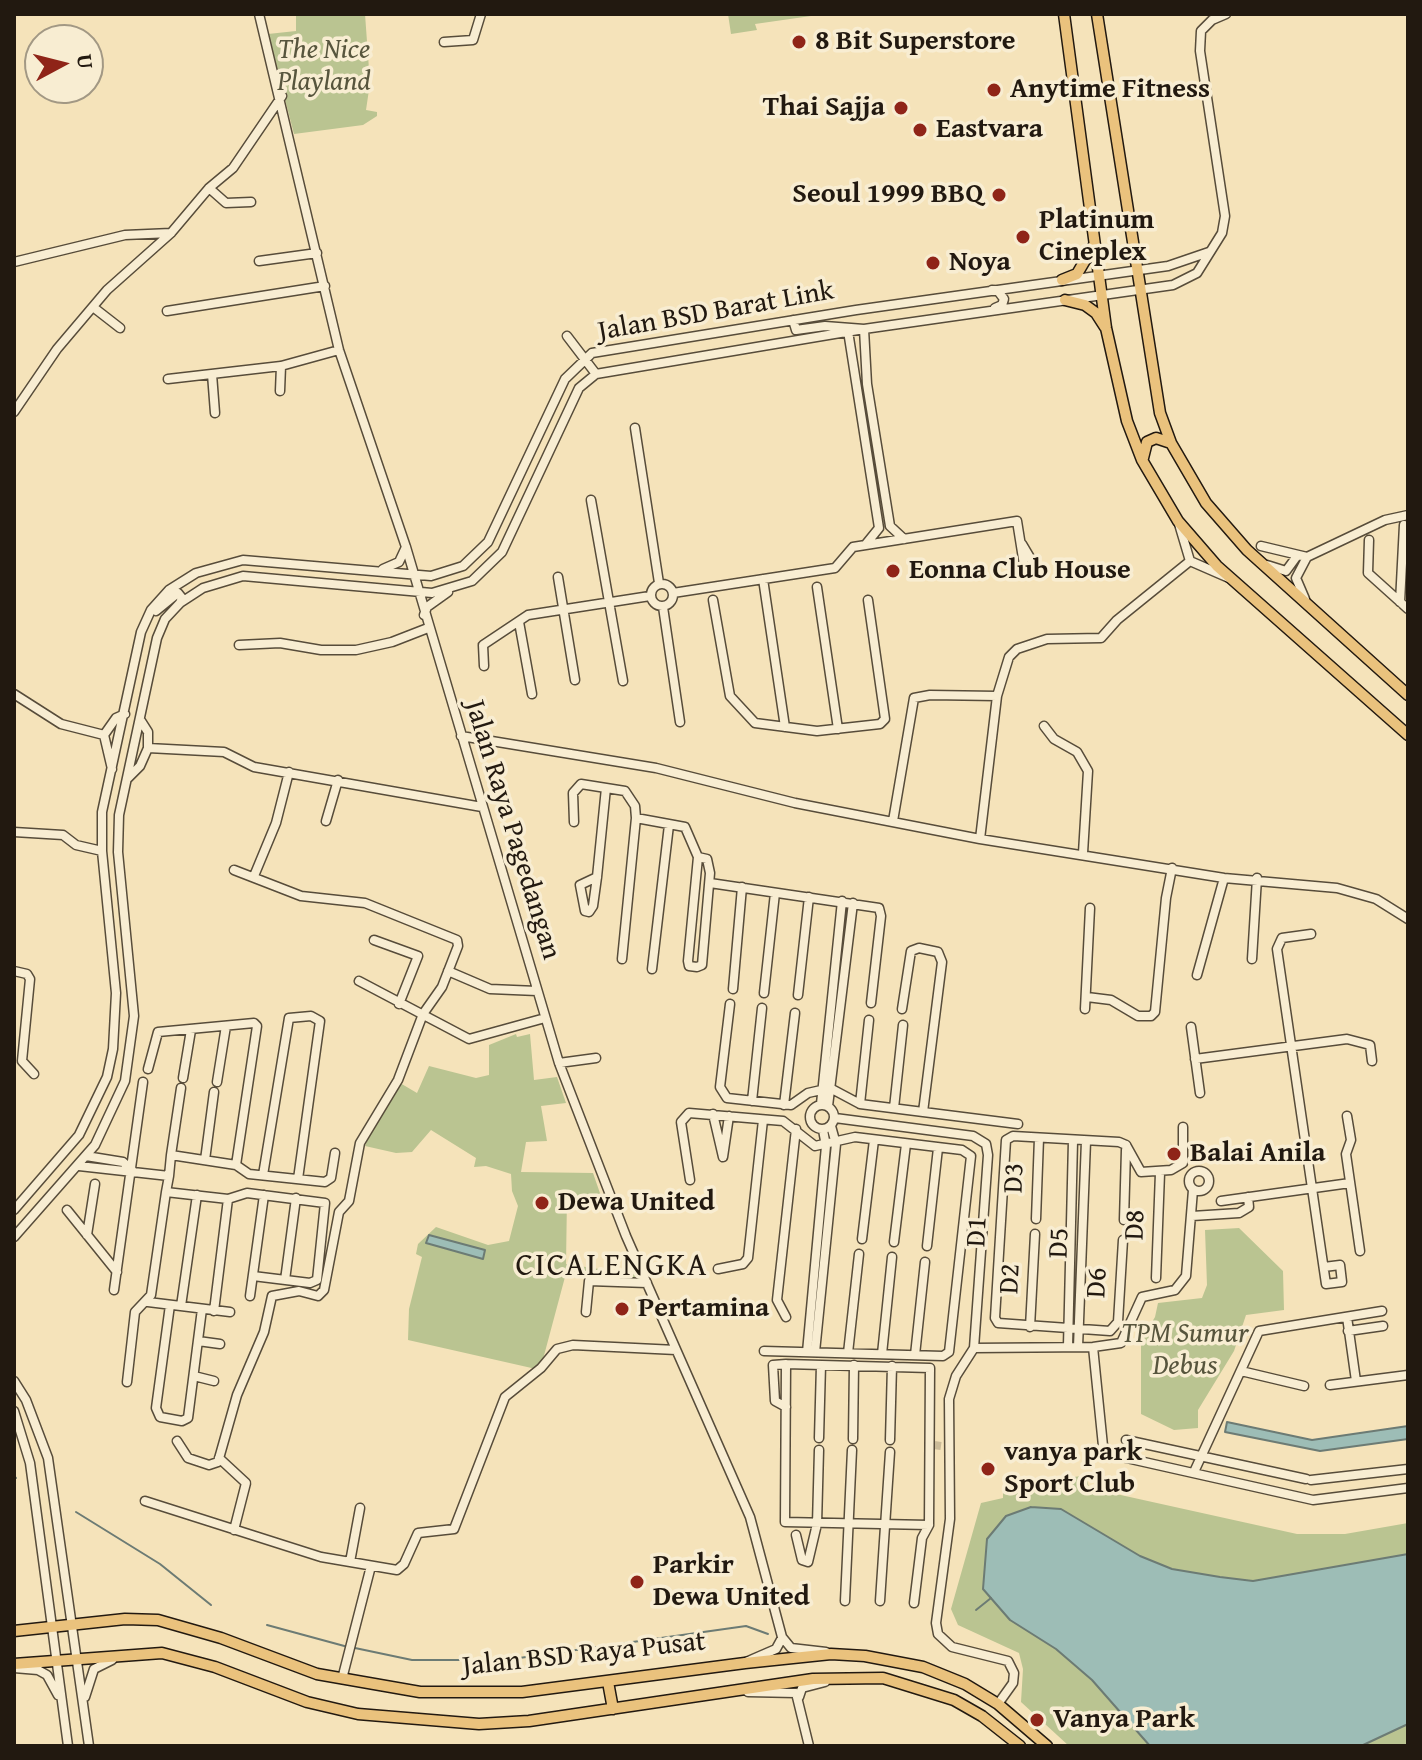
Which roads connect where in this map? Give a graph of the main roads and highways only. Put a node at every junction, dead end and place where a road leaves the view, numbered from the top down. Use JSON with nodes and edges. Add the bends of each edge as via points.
{"nodes":[{"id":1,"x":1064,"y":14,"type":"edge"},
{"id":2,"x":1097,"y":14,"type":"edge"},
{"id":3,"x":1095,"y":241,"type":"junction"},
{"id":4,"x":1062,"y":280,"type":"road end"},
{"id":5,"x":1065,"y":300,"type":"road end"},
{"id":6,"x":1106,"y":328,"type":"junction"},
{"id":7,"x":1171,"y":443,"type":"junction"},
{"id":8,"x":1142,"y":460,"type":"junction"},
{"id":9,"x":1408,"y":695,"type":"edge"},
{"id":10,"x":1408,"y":735,"type":"edge"},
{"id":11,"x":14,"y":1631,"type":"edge"},
{"id":12,"x":896,"y":1661,"type":"junction"},
{"id":13,"x":14,"y":1666,"type":"edge"},
{"id":14,"x":891,"y":1680,"type":"junction"},
{"id":15,"x":608,"y":1682,"type":"junction"},
{"id":16,"x":613,"y":1709,"type":"junction"},
{"id":17,"x":1020,"y":1746,"type":"edge"},
{"id":18,"x":1047,"y":1746,"type":"edge"}],
"edges":[{"from":1,"to":3,"type":"main road"},
{"from":2,"to":7,"type":"main road","via":[[1160,413]]},
{"from":3,"to":4,"type":"main road","via":[[1077,274]]},
{"from":3,"to":6,"type":"main road"},
{"from":5,"to":6,"type":"main road","via":[[1096,313]]},
{"from":6,"to":8,"type":"main road","via":[[1127,421]]},
{"from":7,"to":8,"type":"main road","via":[[1156,438],[1147,442]]},
{"from":7,"to":9,"type":"main road","via":[[1206,503],[1259,561]]},
{"from":8,"to":10,"type":"main road","via":[[1178,521],[1230,578]]},
{"from":11,"to":15,"type":"main road","name":"Jalan BSD Raya Pusat","via":[[125,1619],[169,1622],[277,1661],[420,1692]]},
{"from":12,"to":14,"type":"main road"},
{"from":12,"to":15,"type":"main road","name":"Jalan BSD Raya Pusat","via":[[831,1654]]},
{"from":12,"to":18,"type":"main road","name":"Jalan BSD Raya Pusat","via":[[965,1684]]},
{"from":13,"to":16,"type":"main road","name":"Jalan BSD Raya Pusat","via":[[140,1652],[184,1658],[307,1702],[423,1722],[529,1721]]},
{"from":14,"to":16,"type":"main road","name":"Jalan BSD Raya Pusat","via":[[837,1677]]},
{"from":14,"to":17,"type":"main road","name":"Jalan BSD Raya Pusat","via":[[954,1700]]},
{"from":15,"to":16,"type":"main road"}]}
